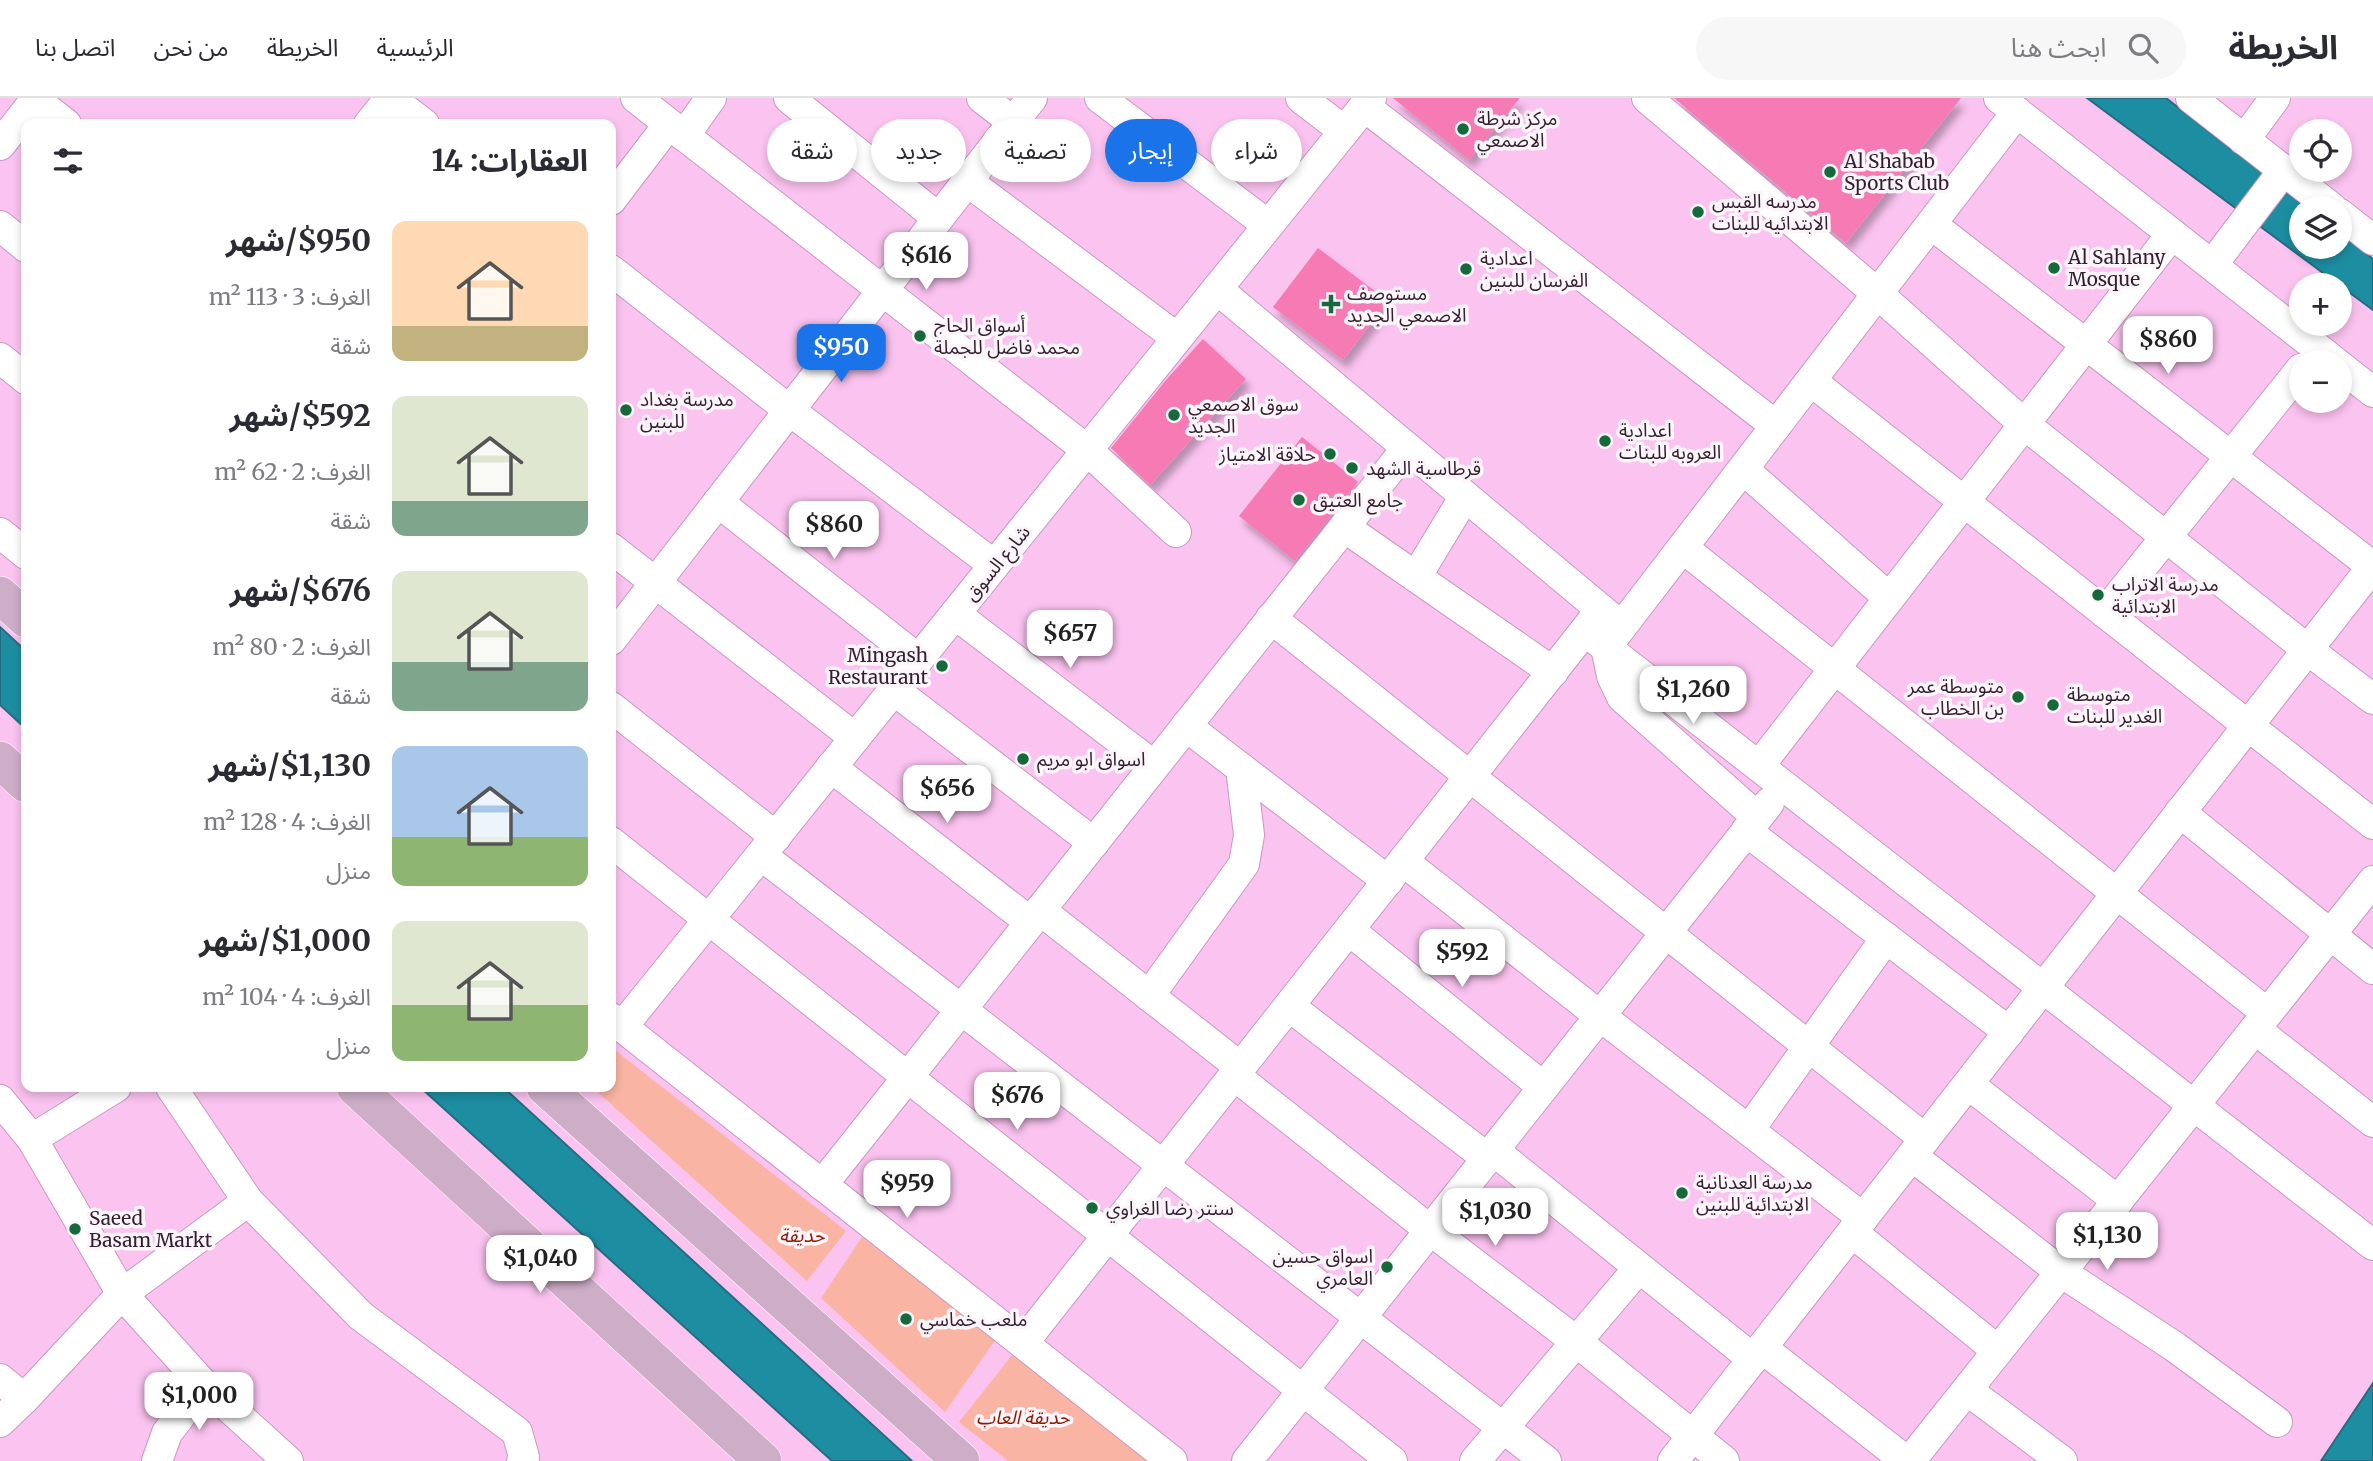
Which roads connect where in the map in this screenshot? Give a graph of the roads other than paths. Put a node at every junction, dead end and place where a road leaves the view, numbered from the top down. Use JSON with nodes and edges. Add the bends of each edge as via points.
{"nodes":[{"id":1,"x":390,"y":98,"type":"edge"},
{"id":2,"x":636,"y":98,"type":"edge"},
{"id":3,"x":711,"y":98,"type":"edge"},
{"id":4,"x":789,"y":98,"type":"edge"},
{"id":5,"x":982,"y":98,"type":"edge"},
{"id":6,"x":1032,"y":98,"type":"edge"},
{"id":7,"x":1100,"y":98,"type":"edge"},
{"id":8,"x":1301,"y":98,"type":"edge"},
{"id":9,"x":2191,"y":98,"type":"edge"},
{"id":10,"x":2274,"y":98,"type":"edge"},
{"id":11,"x":36,"y":99,"type":"edge"},
{"id":12,"x":1650,"y":99,"type":"edge"},
{"id":13,"x":1367,"y":102,"type":"edge"},
{"id":14,"x":2008,"y":105,"type":"edge"},
{"id":15,"x":60,"y":119,"type":"edge"},
{"id":16,"x":373,"y":119,"type":"edge"},
{"id":17,"x":417,"y":119,"type":"edge"},
{"id":18,"x":1009,"y":119,"type":"edge"},
{"id":19,"x":1015,"y":119,"type":"edge"},
{"id":20,"x":677,"y":130,"type":"junction"},
{"id":21,"x":1344,"y":131,"type":"junction"},
{"id":22,"x":2244,"y":140,"type":"junction"},
{"id":23,"x":0,"y":145,"type":"edge"},
{"id":24,"x":980,"y":164,"type":"edge"},
{"id":25,"x":2284,"y":170,"type":"junction"},
{"id":26,"x":967,"y":181,"type":"junction"},
{"id":27,"x":616,"y":195,"type":"edge"},
{"id":28,"x":2317,"y":196,"type":"edge"},
{"id":29,"x":938,"y":218,"type":"junction"},
{"id":30,"x":2352,"y":222,"type":"edge"},
{"id":31,"x":1268,"y":225,"type":"junction"},
{"id":32,"x":1931,"y":225,"type":"junction"},
{"id":33,"x":0,"y":226,"type":"edge"},
{"id":34,"x":2370,"y":233,"type":"edge"},
{"id":35,"x":2172,"y":234,"type":"junction"},
{"id":36,"x":21,"y":243,"type":"edge"},
{"id":37,"x":2212,"y":265,"type":"junction"},
{"id":38,"x":616,"y":275,"type":"edge"},
{"id":39,"x":1217,"y":289,"type":"junction"},
{"id":40,"x":883,"y":290,"type":"junction"},
{"id":41,"x":1878,"y":294,"type":"junction"},
{"id":42,"x":1177,"y":338,"type":"junction"},
{"id":43,"x":2086,"y":344,"type":"junction"},
{"id":44,"x":2307,"y":350,"type":"edge"},
{"id":45,"x":0,"y":358,"type":"edge"},
{"id":46,"x":21,"y":375,"type":"edge"},
{"id":47,"x":2352,"y":380,"type":"edge"},
{"id":48,"x":1811,"y":381,"type":"junction"},
{"id":49,"x":2373,"y":392,"type":"edge"},
{"id":50,"x":2289,"y":395,"type":"edge"},
{"id":51,"x":789,"y":410,"type":"junction"},
{"id":52,"x":2024,"y":424,"type":"junction"},
{"id":53,"x":1776,"y":426,"type":"junction"},
{"id":54,"x":1407,"y":448,"type":"junction"},
{"id":55,"x":1087,"y":450,"type":"junction"},
{"id":56,"x":2231,"y":457,"type":"junction"},
{"id":57,"x":1743,"y":469,"type":"junction"},
{"id":58,"x":1465,"y":496,"type":"junction"},
{"id":59,"x":718,"y":502,"type":"junction"},
{"id":60,"x":1964,"y":502,"type":"junction"},
{"id":61,"x":1344,"y":527,"type":"junction"},
{"id":62,"x":1176,"y":532,"type":"dead end"},
{"id":63,"x":0,"y":533,"type":"edge"},
{"id":64,"x":2166,"y":537,"type":"junction"},
{"id":65,"x":1683,"y":548,"type":"junction"},
{"id":66,"x":21,"y":550,"type":"edge"},
{"id":67,"x":616,"y":552,"type":"edge"},
{"id":68,"x":995,"y":565,"type":"junction"},
{"id":69,"x":2373,"y":567,"type":"edge"},
{"id":70,"x":1416,"y":577,"type":"junction"},
{"id":71,"x":655,"y":583,"type":"junction"},
{"id":72,"x":0,"y":595,"type":"edge"},
{"id":73,"x":1889,"y":598,"type":"junction"},
{"id":74,"x":2105,"y":613,"type":"junction"},
{"id":75,"x":21,"y":614,"type":"edge"},
{"id":76,"x":955,"y":614,"type":"junction"},
{"id":77,"x":1271,"y":618,"type":"junction"},
{"id":78,"x":1604,"y":629,"type":"junction"},
{"id":79,"x":616,"y":634,"type":"edge"},
{"id":80,"x":2308,"y":650,"type":"junction"},
{"id":81,"x":918,"y":659,"type":"junction"},
{"id":82,"x":1834,"y":668,"type":"junction"},
{"id":83,"x":1553,"y":672,"type":"junction"},
{"id":84,"x":894,"y":690,"type":"junction"},
{"id":85,"x":2373,"y":699,"type":"edge"},
{"id":86,"x":616,"y":711,"type":"edge"},
{"id":87,"x":1186,"y":726,"type":"junction"},
{"id":88,"x":2248,"y":726,"type":"junction"},
{"id":89,"x":855,"y":738,"type":"junction"},
{"id":90,"x":0,"y":760,"type":"edge"},
{"id":91,"x":1154,"y":766,"type":"junction"},
{"id":92,"x":1759,"y":766,"type":"junction"},
{"id":93,"x":831,"y":767,"type":"junction"},
{"id":94,"x":1241,"y":768,"type":"junction"},
{"id":95,"x":1470,"y":776,"type":"junction"},
{"id":96,"x":21,"y":779,"type":"edge"},
{"id":97,"x":1783,"y":785,"type":"junction"},
{"id":98,"x":2180,"y":813,"type":"junction"},
{"id":99,"x":1752,"y":824,"type":"junction"},
{"id":100,"x":2373,"y":824,"type":"edge"},
{"id":101,"x":1094,"y":843,"type":"junction"},
{"id":102,"x":616,"y":846,"type":"edge"},
{"id":103,"x":768,"y":846,"type":"junction"},
{"id":104,"x":1395,"y":871,"type":"junction"},
{"id":105,"x":2373,"y":881,"type":"edge"},
{"id":106,"x":2117,"y":893,"type":"junction"},
{"id":107,"x":1035,"y":916,"type":"junction"},
{"id":108,"x":709,"y":920,"type":"junction"},
{"id":109,"x":1349,"y":930,"type":"junction"},
{"id":110,"x":1666,"y":933,"type":"junction"},
{"id":111,"x":2329,"y":935,"type":"junction"},
{"id":112,"x":1886,"y":938,"type":"junction"},
{"id":113,"x":2373,"y":970,"type":"edge"},
{"id":114,"x":2043,"y":988,"type":"junction"},
{"id":115,"x":1149,"y":996,"type":"junction"},
{"id":116,"x":1289,"y":1006,"type":"junction"},
{"id":117,"x":961,"y":1010,"type":"junction"},
{"id":118,"x":1600,"y":1016,"type":"junction"},
{"id":119,"x":2261,"y":1021,"type":"junction"},
{"id":120,"x":617,"y":1023,"type":"edge"},
{"id":121,"x":2009,"y":1032,"type":"junction"},
{"id":122,"x":1809,"y":1046,"type":"junction"},
{"id":123,"x":1237,"y":1071,"type":"junction"},
{"id":124,"x":908,"y":1077,"type":"junction"},
{"id":125,"x":1968,"y":1084,"type":"junction"},
{"id":126,"x":1543,"y":1087,"type":"junction"},
{"id":127,"x":108,"y":1092,"type":"edge"},
{"id":128,"x":174,"y":1092,"type":"edge"},
{"id":129,"x":360,"y":1092,"type":"edge"},
{"id":130,"x":551,"y":1092,"type":"edge"},
{"id":131,"x":0,"y":1100,"type":"edge"},
{"id":132,"x":2194,"y":1105,"type":"junction"},
{"id":133,"x":2373,"y":1122,"type":"edge"},
{"id":134,"x":1749,"y":1130,"type":"junction"},
{"id":135,"x":32,"y":1139,"type":"junction"},
{"id":136,"x":1919,"y":1148,"type":"junction"},
{"id":137,"x":1490,"y":1154,"type":"junction"},
{"id":138,"x":1163,"y":1165,"type":"junction"},
{"id":139,"x":822,"y":1185,"type":"junction"},
{"id":140,"x":248,"y":1201,"type":"junction"},
{"id":141,"x":2118,"y":1201,"type":"junction"},
{"id":142,"x":1858,"y":1226,"type":"junction"},
{"id":143,"x":1430,"y":1230,"type":"junction"},
{"id":144,"x":1107,"y":1236,"type":"junction"},
{"id":145,"x":2373,"y":1245,"type":"edge"},
{"id":146,"x":1638,"y":1269,"type":"junction"},
{"id":147,"x":2061,"y":1272,"type":"junction"},
{"id":148,"x":122,"y":1294,"type":"junction"},
{"id":149,"x":1360,"y":1318,"type":"junction"},
{"id":150,"x":1577,"y":1342,"type":"junction"},
{"id":151,"x":1023,"y":1343,"type":"junction"},
{"id":152,"x":1998,"y":1351,"type":"junction"},
{"id":153,"x":1757,"y":1354,"type":"junction"},
{"id":154,"x":0,"y":1378,"type":"edge"},
{"id":155,"x":204,"y":1385,"type":"junction"},
{"id":156,"x":1303,"y":1390,"type":"junction"},
{"id":157,"x":1967,"y":1390,"type":"junction"},
{"id":158,"x":24,"y":1399,"type":"junction"},
{"id":159,"x":0,"y":1422,"type":"edge"},
{"id":160,"x":2277,"y":1422,"type":"dead end"},
{"id":161,"x":1503,"y":1428,"type":"junction"},
{"id":162,"x":1692,"y":1437,"type":"junction"},
{"id":163,"x":1917,"y":1458,"type":"edge"},
{"id":164,"x":157,"y":1461,"type":"edge"},
{"id":165,"x":288,"y":1461,"type":"edge"},
{"id":166,"x":522,"y":1461,"type":"edge"},
{"id":167,"x":763,"y":1461,"type":"edge"},
{"id":168,"x":961,"y":1461,"type":"edge"},
{"id":169,"x":1172,"y":1461,"type":"edge"},
{"id":170,"x":1247,"y":1461,"type":"edge"},
{"id":171,"x":1392,"y":1461,"type":"edge"},
{"id":172,"x":1475,"y":1461,"type":"edge"},
{"id":173,"x":1546,"y":1461,"type":"edge"},
{"id":174,"x":1673,"y":1461,"type":"edge"},
{"id":175,"x":1724,"y":1461,"type":"edge"},
{"id":176,"x":2062,"y":1461,"type":"edge"}],
"edges":[{"from":1,"to":16,"type":"street"},
{"from":1,"to":17,"type":"street"},
{"from":2,"to":20,"type":"street"},
{"from":3,"to":20,"type":"street"},
{"from":4,"to":29,"type":"street"},
{"from":5,"to":18,"type":"street"},
{"from":6,"to":19,"type":"street"},
{"from":7,"to":31,"type":"street"},
{"from":8,"to":21,"type":"street"},
{"from":9,"to":22,"type":"street"},
{"from":10,"to":22,"type":"street"},
{"from":11,"to":15,"type":"street"},
{"from":11,"to":23,"type":"street"},
{"from":12,"to":41,"type":"street"},
{"from":13,"to":21,"type":"street","name":"شارع السوق"},
{"from":13,"to":53,"type":"street"},
{"from":14,"to":32,"type":"street"},
{"from":14,"to":35,"type":"street"},
{"from":20,"to":27,"type":"street"},
{"from":20,"to":40,"type":"street"},
{"from":21,"to":31,"type":"street","name":"شارع السوق"},
{"from":22,"to":25,"type":"street"},
{"from":24,"to":26,"type":"street"},
{"from":25,"to":28,"type":"street"},
{"from":25,"to":37,"type":"street"},
{"from":26,"to":29,"type":"street"},
{"from":26,"to":42,"type":"street"},
{"from":29,"to":40,"type":"street"},
{"from":30,"to":34,"type":"street"},
{"from":31,"to":39,"type":"street","name":"شارع السوق"},
{"from":32,"to":41,"type":"street"},
{"from":32,"to":43,"type":"street"},
{"from":33,"to":36,"type":"street"},
{"from":35,"to":37,"type":"street"},
{"from":35,"to":43,"type":"street"},
{"from":37,"to":44,"type":"street"},
{"from":38,"to":51,"type":"street"},
{"from":39,"to":42,"type":"street","name":"شارع السوق"},
{"from":39,"to":54,"type":"street"},
{"from":40,"to":51,"type":"street"},
{"from":40,"to":55,"type":"street"},
{"from":41,"to":48,"type":"street"},
{"from":41,"to":52,"type":"street"},
{"from":42,"to":55,"type":"street","name":"شارع السوق"},
{"from":43,"to":52,"type":"street"},
{"from":43,"to":56,"type":"street"},
{"from":45,"to":46,"type":"street"},
{"from":47,"to":49,"type":"street"},
{"from":48,"to":53,"type":"street"},
{"from":48,"to":60,"type":"street"},
{"from":50,"to":56,"type":"street"},
{"from":51,"to":59,"type":"street"},
{"from":51,"to":68,"type":"street"},
{"from":52,"to":60,"type":"street"},
{"from":52,"to":64,"type":"street"},
{"from":53,"to":57,"type":"street"},
{"from":54,"to":58,"type":"street"},
{"from":54,"to":61,"type":"street"},
{"from":55,"to":62,"type":"street"},
{"from":55,"to":68,"type":"street","name":"شارع السوق"},
{"from":56,"to":64,"type":"street"},
{"from":56,"to":69,"type":"street"},
{"from":57,"to":65,"type":"street"},
{"from":57,"to":73,"type":"street"},
{"from":58,"to":70,"type":"street"},
{"from":58,"to":78,"type":"street"},
{"from":59,"to":71,"type":"street"},
{"from":59,"to":81,"type":"street"},
{"from":60,"to":73,"type":"street"},
{"from":60,"to":74,"type":"street"},
{"from":61,"to":70,"type":"street"},
{"from":61,"to":77,"type":"street"},
{"from":63,"to":66,"type":"street"},
{"from":64,"to":74,"type":"street"},
{"from":64,"to":80,"type":"street"},
{"from":65,"to":78,"type":"street"},
{"from":65,"to":82,"type":"street"},
{"from":67,"to":71,"type":"street"},
{"from":68,"to":76,"type":"street","name":"شارع السوق"},
{"from":69,"to":80,"type":"street"},
{"from":70,"to":83,"type":"street"},
{"from":71,"to":79,"type":"street"},
{"from":71,"to":89,"type":"street"},
{"from":72,"to":75,"type":"main road"},
{"from":73,"to":82,"type":"street"},
{"from":74,"to":88,"type":"street"},
{"from":76,"to":81,"type":"street","name":"شارع السوق"},
{"from":76,"to":91,"type":"street"},
{"from":77,"to":87,"type":"street"},
{"from":77,"to":95,"type":"street"},
{"from":78,"to":83,"type":"street"},
{"from":78,"to":92,"type":"street"},
{"from":78,"to":99,"type":"street","via":[[1612,676],[1622,697]]},
{"from":80,"to":85,"type":"street"},
{"from":80,"to":88,"type":"street"},
{"from":81,"to":84,"type":"street","name":"شارع السوق"},
{"from":82,"to":92,"type":"street"},
{"from":82,"to":106,"type":"street"},
{"from":83,"to":95,"type":"street"},
{"from":84,"to":89,"type":"street","name":"شارع السوق"},
{"from":84,"to":101,"type":"street"},
{"from":86,"to":103,"type":"street"},
{"from":87,"to":91,"type":"street"},
{"from":87,"to":94,"type":"street"},
{"from":88,"to":98,"type":"street"},
{"from":88,"to":100,"type":"street"},
{"from":89,"to":93,"type":"street","name":"شارع السوق"},
{"from":90,"to":96,"type":"main road"},
{"from":91,"to":101,"type":"street"},
{"from":92,"to":97,"type":"street"},
{"from":93,"to":103,"type":"street","name":"شارع السوق"},
{"from":93,"to":107,"type":"street"},
{"from":94,"to":104,"type":"street"},
{"from":94,"to":115,"type":"street","via":[[1249,835],[1244,864]]},
{"from":95,"to":104,"type":"street"},
{"from":95,"to":110,"type":"street"},
{"from":97,"to":99,"type":"street"},
{"from":97,"to":114,"type":"street"},
{"from":98,"to":106,"type":"street"},
{"from":98,"to":111,"type":"street"},
{"from":99,"to":110,"type":"street"},
{"from":99,"to":112,"type":"street"},
{"from":101,"to":107,"type":"street"},
{"from":102,"to":108,"type":"street"},
{"from":103,"to":108,"type":"street","name":"شارع السوق"},
{"from":103,"to":117,"type":"street"},
{"from":104,"to":109,"type":"street"},
{"from":104,"to":118,"type":"street"},
{"from":105,"to":111,"type":"street"},
{"from":106,"to":114,"type":"street"},
{"from":106,"to":119,"type":"street"},
{"from":107,"to":115,"type":"street"},
{"from":107,"to":117,"type":"street"},
{"from":108,"to":120,"type":"street","name":"شارع السوق"},
{"from":108,"to":124,"type":"street"},
{"from":109,"to":116,"type":"street"},
{"from":109,"to":126,"type":"street"},
{"from":110,"to":118,"type":"street"},
{"from":110,"to":122,"type":"street"},
{"from":111,"to":113,"type":"street"},
{"from":111,"to":119,"type":"street"},
{"from":112,"to":121,"type":"street"},
{"from":112,"to":122,"type":"street"},
{"from":114,"to":121,"type":"street"},
{"from":114,"to":132,"type":"street"},
{"from":115,"to":123,"type":"street"},
{"from":116,"to":123,"type":"street"},
{"from":116,"to":137,"type":"street"},
{"from":117,"to":124,"type":"street"},
{"from":117,"to":138,"type":"street"},
{"from":118,"to":126,"type":"street"},
{"from":118,"to":134,"type":"street"},
{"from":119,"to":132,"type":"street"},
{"from":119,"to":133,"type":"street"},
{"from":120,"to":139,"type":"street"},
{"from":121,"to":125,"type":"street"},
{"from":122,"to":134,"type":"street"},
{"from":122,"to":136,"type":"street"},
{"from":123,"to":138,"type":"street"},
{"from":123,"to":143,"type":"street"},
{"from":124,"to":139,"type":"street"},
{"from":124,"to":144,"type":"street"},
{"from":125,"to":136,"type":"street"},
{"from":125,"to":141,"type":"street"},
{"from":126,"to":137,"type":"street"},
{"from":127,"to":135,"type":"street"},
{"from":128,"to":140,"type":"street"},
{"from":129,"to":167,"type":"main road"},
{"from":130,"to":168,"type":"main road"},
{"from":131,"to":135,"type":"street"},
{"from":132,"to":141,"type":"street"},
{"from":132,"to":145,"type":"street"},
{"from":134,"to":142,"type":"street"},
{"from":135,"to":148,"type":"street"},
{"from":136,"to":142,"type":"street"},
{"from":136,"to":147,"type":"street"},
{"from":137,"to":143,"type":"street"},
{"from":137,"to":146,"type":"street"},
{"from":138,"to":144,"type":"street"},
{"from":138,"to":149,"type":"street"},
{"from":139,"to":151,"type":"street"},
{"from":140,"to":148,"type":"street"},
{"from":140,"to":166,"type":"street","via":[[361,1317],[517,1432]]},
{"from":141,"to":147,"type":"street"},
{"from":142,"to":152,"type":"street"},
{"from":142,"to":153,"type":"street"},
{"from":143,"to":149,"type":"street"},
{"from":143,"to":150,"type":"street"},
{"from":144,"to":151,"type":"street"},
{"from":144,"to":156,"type":"street"},
{"from":146,"to":150,"type":"street"},
{"from":146,"to":153,"type":"street"},
{"from":147,"to":152,"type":"street"},
{"from":147,"to":160,"type":"street"},
{"from":148,"to":155,"type":"street"},
{"from":148,"to":158,"type":"street"},
{"from":149,"to":156,"type":"street"},
{"from":149,"to":161,"type":"street"},
{"from":150,"to":161,"type":"street"},
{"from":150,"to":162,"type":"street"},
{"from":151,"to":169,"type":"street"},
{"from":152,"to":157,"type":"street"},
{"from":153,"to":162,"type":"street"},
{"from":153,"to":163,"type":"street"},
{"from":154,"to":158,"type":"street"},
{"from":155,"to":164,"type":"street","via":[[167,1433]]},
{"from":155,"to":165,"type":"street"},
{"from":156,"to":170,"type":"street"},
{"from":156,"to":171,"type":"street"},
{"from":157,"to":163,"type":"street"},
{"from":157,"to":176,"type":"street"},
{"from":158,"to":159,"type":"street"},
{"from":161,"to":172,"type":"street"},
{"from":161,"to":173,"type":"street"},
{"from":162,"to":174,"type":"street"},
{"from":162,"to":175,"type":"street"}]}
